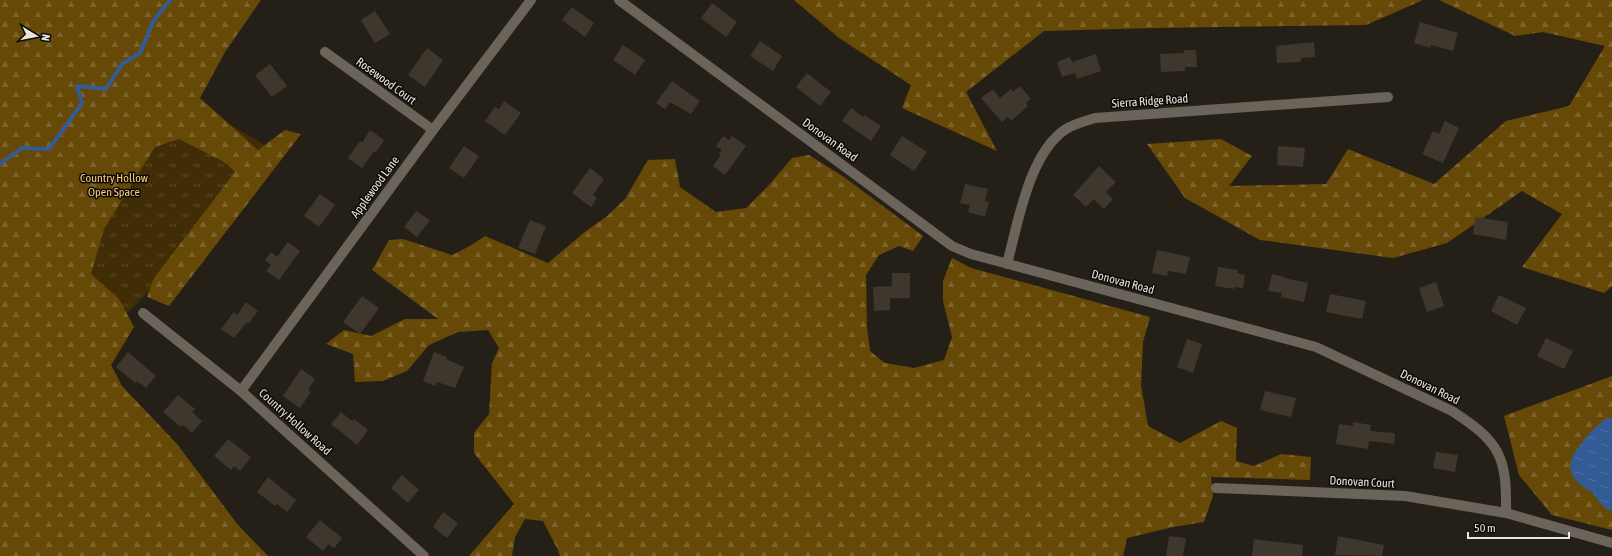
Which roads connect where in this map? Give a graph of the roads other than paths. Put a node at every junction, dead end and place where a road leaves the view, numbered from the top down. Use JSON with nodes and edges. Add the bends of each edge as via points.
{"nodes":[{"id":1,"x":531,"y":0,"type":"edge"},
{"id":2,"x":619,"y":0,"type":"edge"},
{"id":3,"x":325,"y":52,"type":"dead end"},
{"id":4,"x":1388,"y":97,"type":"dead end"},
{"id":5,"x":433,"y":130,"type":"junction"},
{"id":6,"x":1007,"y":264,"type":"junction"},
{"id":7,"x":143,"y":313,"type":"dead end"},
{"id":8,"x":241,"y":391,"type":"junction"},
{"id":9,"x":1216,"y":488,"type":"dead end"},
{"id":10,"x":1506,"y":513,"type":"junction"},
{"id":11,"x":1612,"y":542,"type":"edge"},
{"id":12,"x":424,"y":556,"type":"edge"}],
"edges":[{"from":1,"to":5,"type":"street","name":"Applewood Lane"},
{"from":2,"to":6,"type":"street","name":"Donovan Road","via":[[952,246]]},
{"from":3,"to":5,"type":"street","name":"Rosewood Court"},
{"from":4,"to":6,"type":"street","name":"Sierra Ridge Road","via":[[1095,118],[1066,129],[1046,149],[1028,185]]},
{"from":5,"to":8,"type":"street","name":"Applewood Lane"},
{"from":6,"to":10,"type":"street","name":"Donovan Road","via":[[1316,348],[1452,411],[1488,437],[1501,456],[1506,487]]},
{"from":7,"to":8,"type":"street","name":"Country Hollow Road"},
{"from":8,"to":12,"type":"street","name":"Country Hollow Road"},
{"from":9,"to":10,"type":"street","name":"Donovan Court","via":[[1405,496]]},
{"from":10,"to":11,"type":"street"}]}
